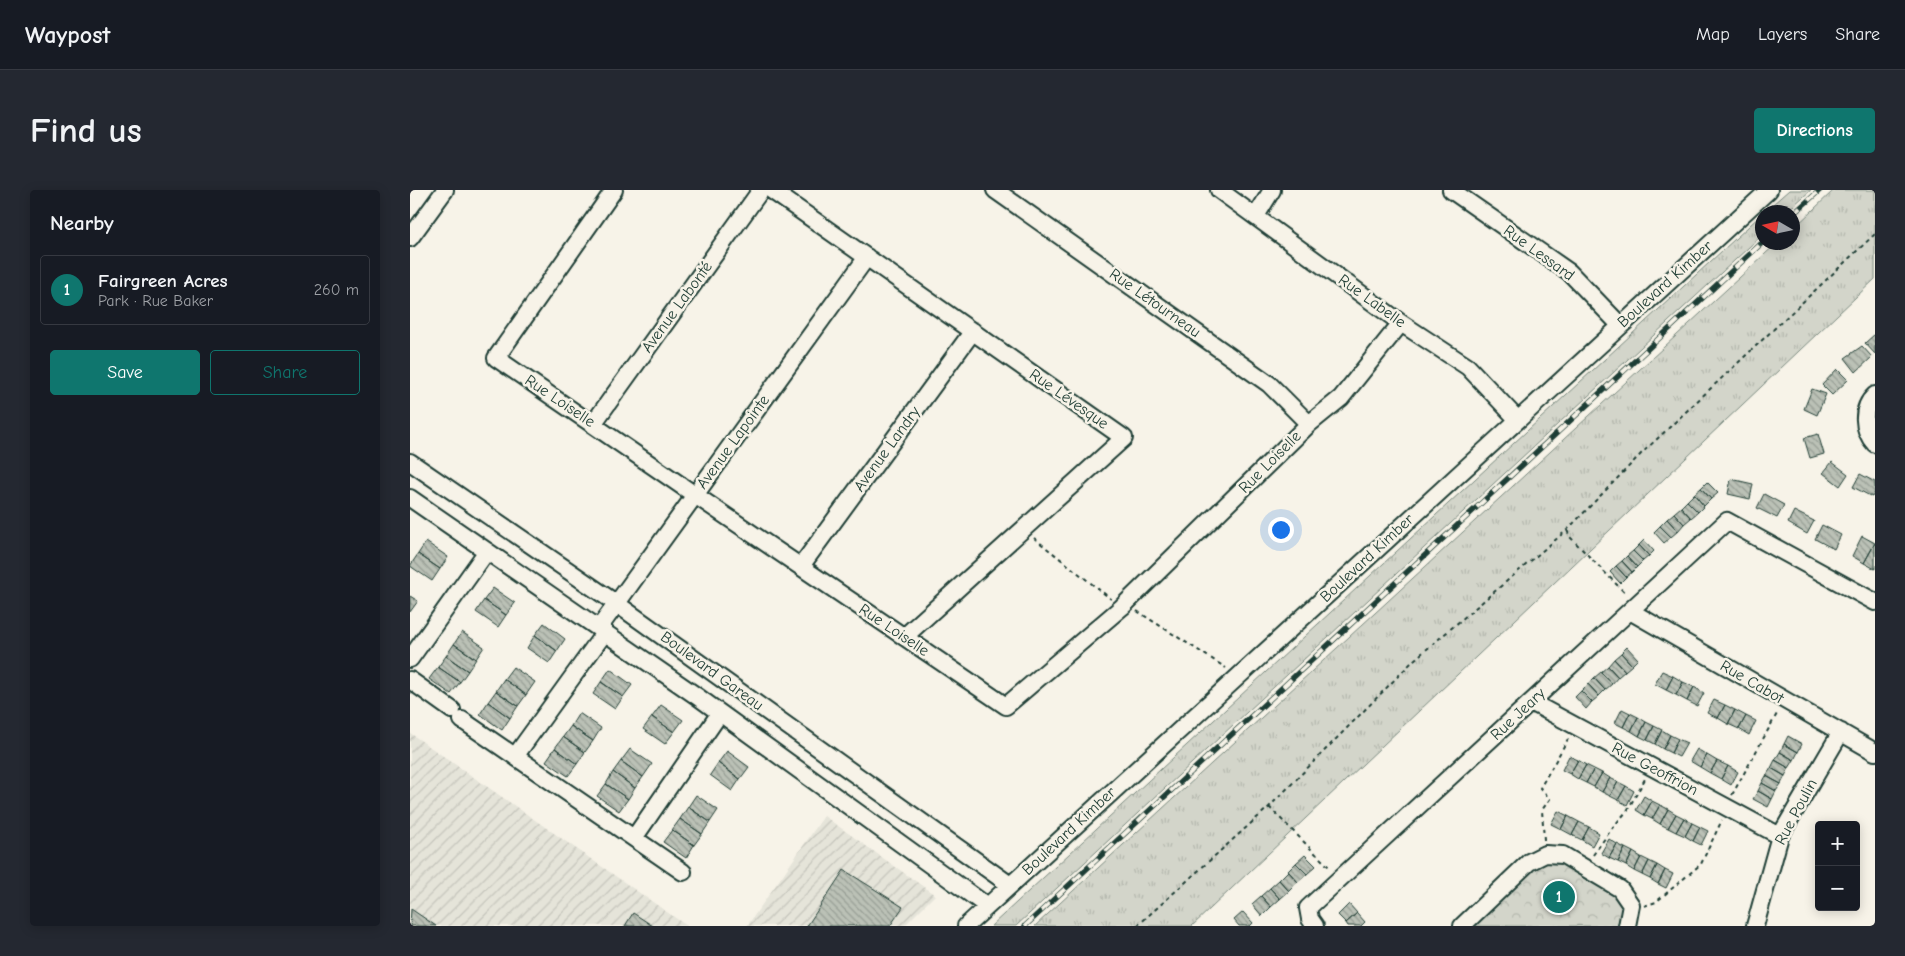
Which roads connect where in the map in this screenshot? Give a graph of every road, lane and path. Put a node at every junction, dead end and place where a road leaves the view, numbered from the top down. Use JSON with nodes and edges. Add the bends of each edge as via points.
{"nodes":[{"id":1,"x":445,"y":190,"type":"edge"},
{"id":2,"x":614,"y":190,"type":"edge"},
{"id":3,"x":761,"y":190,"type":"edge"},
{"id":4,"x":771,"y":190,"type":"edge"},
{"id":5,"x":995,"y":190,"type":"edge"},
{"id":6,"x":1219,"y":190,"type":"edge"},
{"id":7,"x":1272,"y":190,"type":"edge"},
{"id":8,"x":1451,"y":190,"type":"edge"},
{"id":9,"x":1760,"y":192,"type":"edge"},
{"id":10,"x":1256,"y":216,"type":"junction"},
{"id":11,"x":1875,"y":234,"type":"edge"},
{"id":12,"x":410,"y":238,"type":"edge"},
{"id":13,"x":867,"y":256,"type":"junction"},
{"id":14,"x":1401,"y":323,"type":"junction"},
{"id":15,"x":1620,"y":325,"type":"junction"},
{"id":16,"x":973,"y":331,"type":"junction"},
{"id":17,"x":1875,"y":395,"type":"edge"},
{"id":18,"x":1518,"y":420,"type":"junction"},
{"id":19,"x":593,"y":424,"type":"junction"},
{"id":20,"x":1309,"y":424,"type":"junction"},
{"id":21,"x":1875,"y":444,"type":"edge"},
{"id":22,"x":410,"y":462,"type":"edge"},
{"id":23,"x":695,"y":495,"type":"junction"},
{"id":24,"x":410,"y":498,"type":"edge"},
{"id":25,"x":1023,"y":529,"type":"junction"},
{"id":26,"x":1567,"y":530,"type":"junction"},
{"id":27,"x":487,"y":551,"type":"junction"},
{"id":28,"x":801,"y":566,"type":"junction"},
{"id":29,"x":1875,"y":602,"type":"edge"},
{"id":30,"x":617,"y":604,"type":"junction"},
{"id":31,"x":1124,"y":606,"type":"junction"},
{"id":32,"x":1633,"y":608,"type":"junction"},
{"id":33,"x":602,"y":630,"type":"junction"},
{"id":34,"x":904,"y":637,"type":"junction"},
{"id":35,"x":410,"y":659,"type":"edge"},
{"id":36,"x":1238,"y":676,"type":"junction"},
{"id":37,"x":410,"y":680,"type":"edge"},
{"id":38,"x":1784,"y":700,"type":"junction"},
{"id":39,"x":1531,"y":702,"type":"junction"},
{"id":40,"x":720,"y":713,"type":"junction"},
{"id":41,"x":1576,"y":726,"type":"junction"},
{"id":42,"x":1841,"y":732,"type":"junction"},
{"id":43,"x":1875,"y":752,"type":"edge"},
{"id":44,"x":516,"y":755,"type":"junction"},
{"id":45,"x":1652,"y":767,"type":"junction"},
{"id":46,"x":1269,"y":807,"type":"junction"},
{"id":47,"x":1728,"y":808,"type":"junction"},
{"id":48,"x":1780,"y":836,"type":"junction"},
{"id":49,"x":634,"y":838,"type":"junction"},
{"id":50,"x":1545,"y":854,"type":"junction"},
{"id":51,"x":1584,"y":868,"type":"junction"},
{"id":52,"x":683,"y":872,"type":"dead end"},
{"id":53,"x":1340,"y":879,"type":"junction"},
{"id":54,"x":1010,"y":885,"type":"junction"},
{"id":55,"x":987,"y":906,"type":"junction"},
{"id":56,"x":1628,"y":918,"type":"edge"},
{"id":57,"x":966,"y":926,"type":"edge"},
{"id":58,"x":1136,"y":926,"type":"edge"},
{"id":59,"x":1315,"y":926,"type":"edge"},
{"id":60,"x":1462,"y":926,"type":"edge"},
{"id":61,"x":1754,"y":926,"type":"edge"}],
"edges":[{"from":1,"to":12,"type":"street"},
{"from":2,"to":19,"type":"street","name":"Rue Loiselle","via":[[496,358]]},
{"from":3,"to":19,"type":"street","name":"Avenue Labonté"},
{"from":4,"to":13,"type":"street","name":"Rue Lévesque"},
{"from":5,"to":20,"type":"street","name":"Rue Létourneau","via":[[1269,384]]},
{"from":6,"to":10,"type":"street","name":"Rue Labelle"},
{"from":7,"to":10,"type":"street"},
{"from":8,"to":15,"type":"street","name":"Rue Lessard","via":[[1569,272]]},
{"from":9,"to":15,"type":"street","name":"Boulevard Kimber"},
{"from":10,"to":14,"type":"street","name":"Rue Labelle"},
{"from":11,"to":26,"type":"path","via":[[1641,454]]},
{"from":13,"to":16,"type":"street","name":"Rue Lévesque"},
{"from":13,"to":23,"type":"street","name":"Avenue Lapointe"},
{"from":14,"to":18,"type":"street","name":"Rue Labelle","via":[[1468,367]]},
{"from":14,"to":20,"type":"street","name":"Rue Loiselle","via":[[1341,398]]},
{"from":15,"to":18,"type":"street","name":"Boulevard Kimber"},
{"from":16,"to":25,"type":"street","name":"Rue Lévesque","via":[[1124,438]]},
{"from":16,"to":28,"type":"street","name":"Avenue Landry"},
{"from":17,"to":21,"type":"street","via":[[1866,410],[1864,424]]},
{"from":18,"to":36,"type":"street","name":"Boulevard Kimber"},
{"from":19,"to":23,"type":"street","name":"Rue Loiselle"},
{"from":20,"to":31,"type":"street","name":"Rue Loiselle"},
{"from":22,"to":30,"type":"street","name":"Boulevard Gareau"},
{"from":23,"to":28,"type":"street","name":"Rue Loiselle"},
{"from":23,"to":30,"type":"street","name":"Avenue Lapointe"},
{"from":24,"to":27,"type":"street","name":"Boulevard Gareau"},
{"from":25,"to":31,"type":"path"},
{"from":25,"to":34,"type":"street","name":"Rue Lévesque"},
{"from":26,"to":32,"type":"path"},
{"from":26,"to":46,"type":"path","via":[[1414,660]]},
{"from":27,"to":33,"type":"street","name":"Boulevard Gareau"},
{"from":27,"to":35,"type":"street"},
{"from":28,"to":34,"type":"street","name":"Rue Loiselle"},
{"from":29,"to":32,"type":"street","name":"Rue Jeary","via":[[1727,521]]},
{"from":30,"to":33,"type":"street","name":"Avenue Lapointe"},
{"from":30,"to":54,"type":"street","name":"Boulevard Gareau"},
{"from":31,"to":34,"type":"street","name":"Rue Loiselle","via":[[1006,706]]},
{"from":31,"to":36,"type":"path"},
{"from":32,"to":38,"type":"street","name":"Rue Cabot"},
{"from":32,"to":39,"type":"street","name":"Rue Jeary"},
{"from":33,"to":40,"type":"street","name":"Boulevard Gareau"},
{"from":33,"to":44,"type":"street","name":"Avenue Lapointe"},
{"from":36,"to":54,"type":"street","name":"Boulevard Kimber"},
{"from":37,"to":44,"type":"street"},
{"from":38,"to":42,"type":"street","name":"Rue Cabot"},
{"from":38,"to":47,"type":"path"},
{"from":39,"to":41,"type":"street","name":"Rue Geoffrion"},
{"from":39,"to":53,"type":"street","name":"Rue Jeary"},
{"from":40,"to":49,"type":"street"},
{"from":40,"to":55,"type":"street","name":"Boulevard Gareau"},
{"from":41,"to":45,"type":"street","name":"Rue Geoffrion"},
{"from":41,"to":50,"type":"path","via":[[1540,788],[1550,799],[1542,810]]},
{"from":42,"to":43,"type":"street","name":"Rue Cabot"},
{"from":42,"to":48,"type":"street","name":"Rue Poulin"},
{"from":44,"to":49,"type":"street"},
{"from":45,"to":47,"type":"street","name":"Rue Geoffrion"},
{"from":45,"to":51,"type":"path","via":[[1627,811]]},
{"from":46,"to":53,"type":"path"},
{"from":46,"to":58,"type":"path"},
{"from":47,"to":48,"type":"street","name":"Rue Geoffrion"},
{"from":47,"to":56,"type":"path","via":[[1701,864],[1656,902]]},
{"from":48,"to":61,"type":"street","name":"Rue Poulin"},
{"from":49,"to":52,"type":"street"},
{"from":50,"to":51,"type":"street","via":[[1563,855]]},
{"from":50,"to":60,"type":"street","via":[[1529,862]]},
{"from":51,"to":56,"type":"street","via":[[1620,889],[1631,905]]},
{"from":53,"to":59,"type":"street","name":"Rue Jeary","via":[[1308,908]]},
{"from":54,"to":55,"type":"street","name":"Boulevard Kimber"},
{"from":55,"to":57,"type":"street","name":"Boulevard Kimber"}]}
